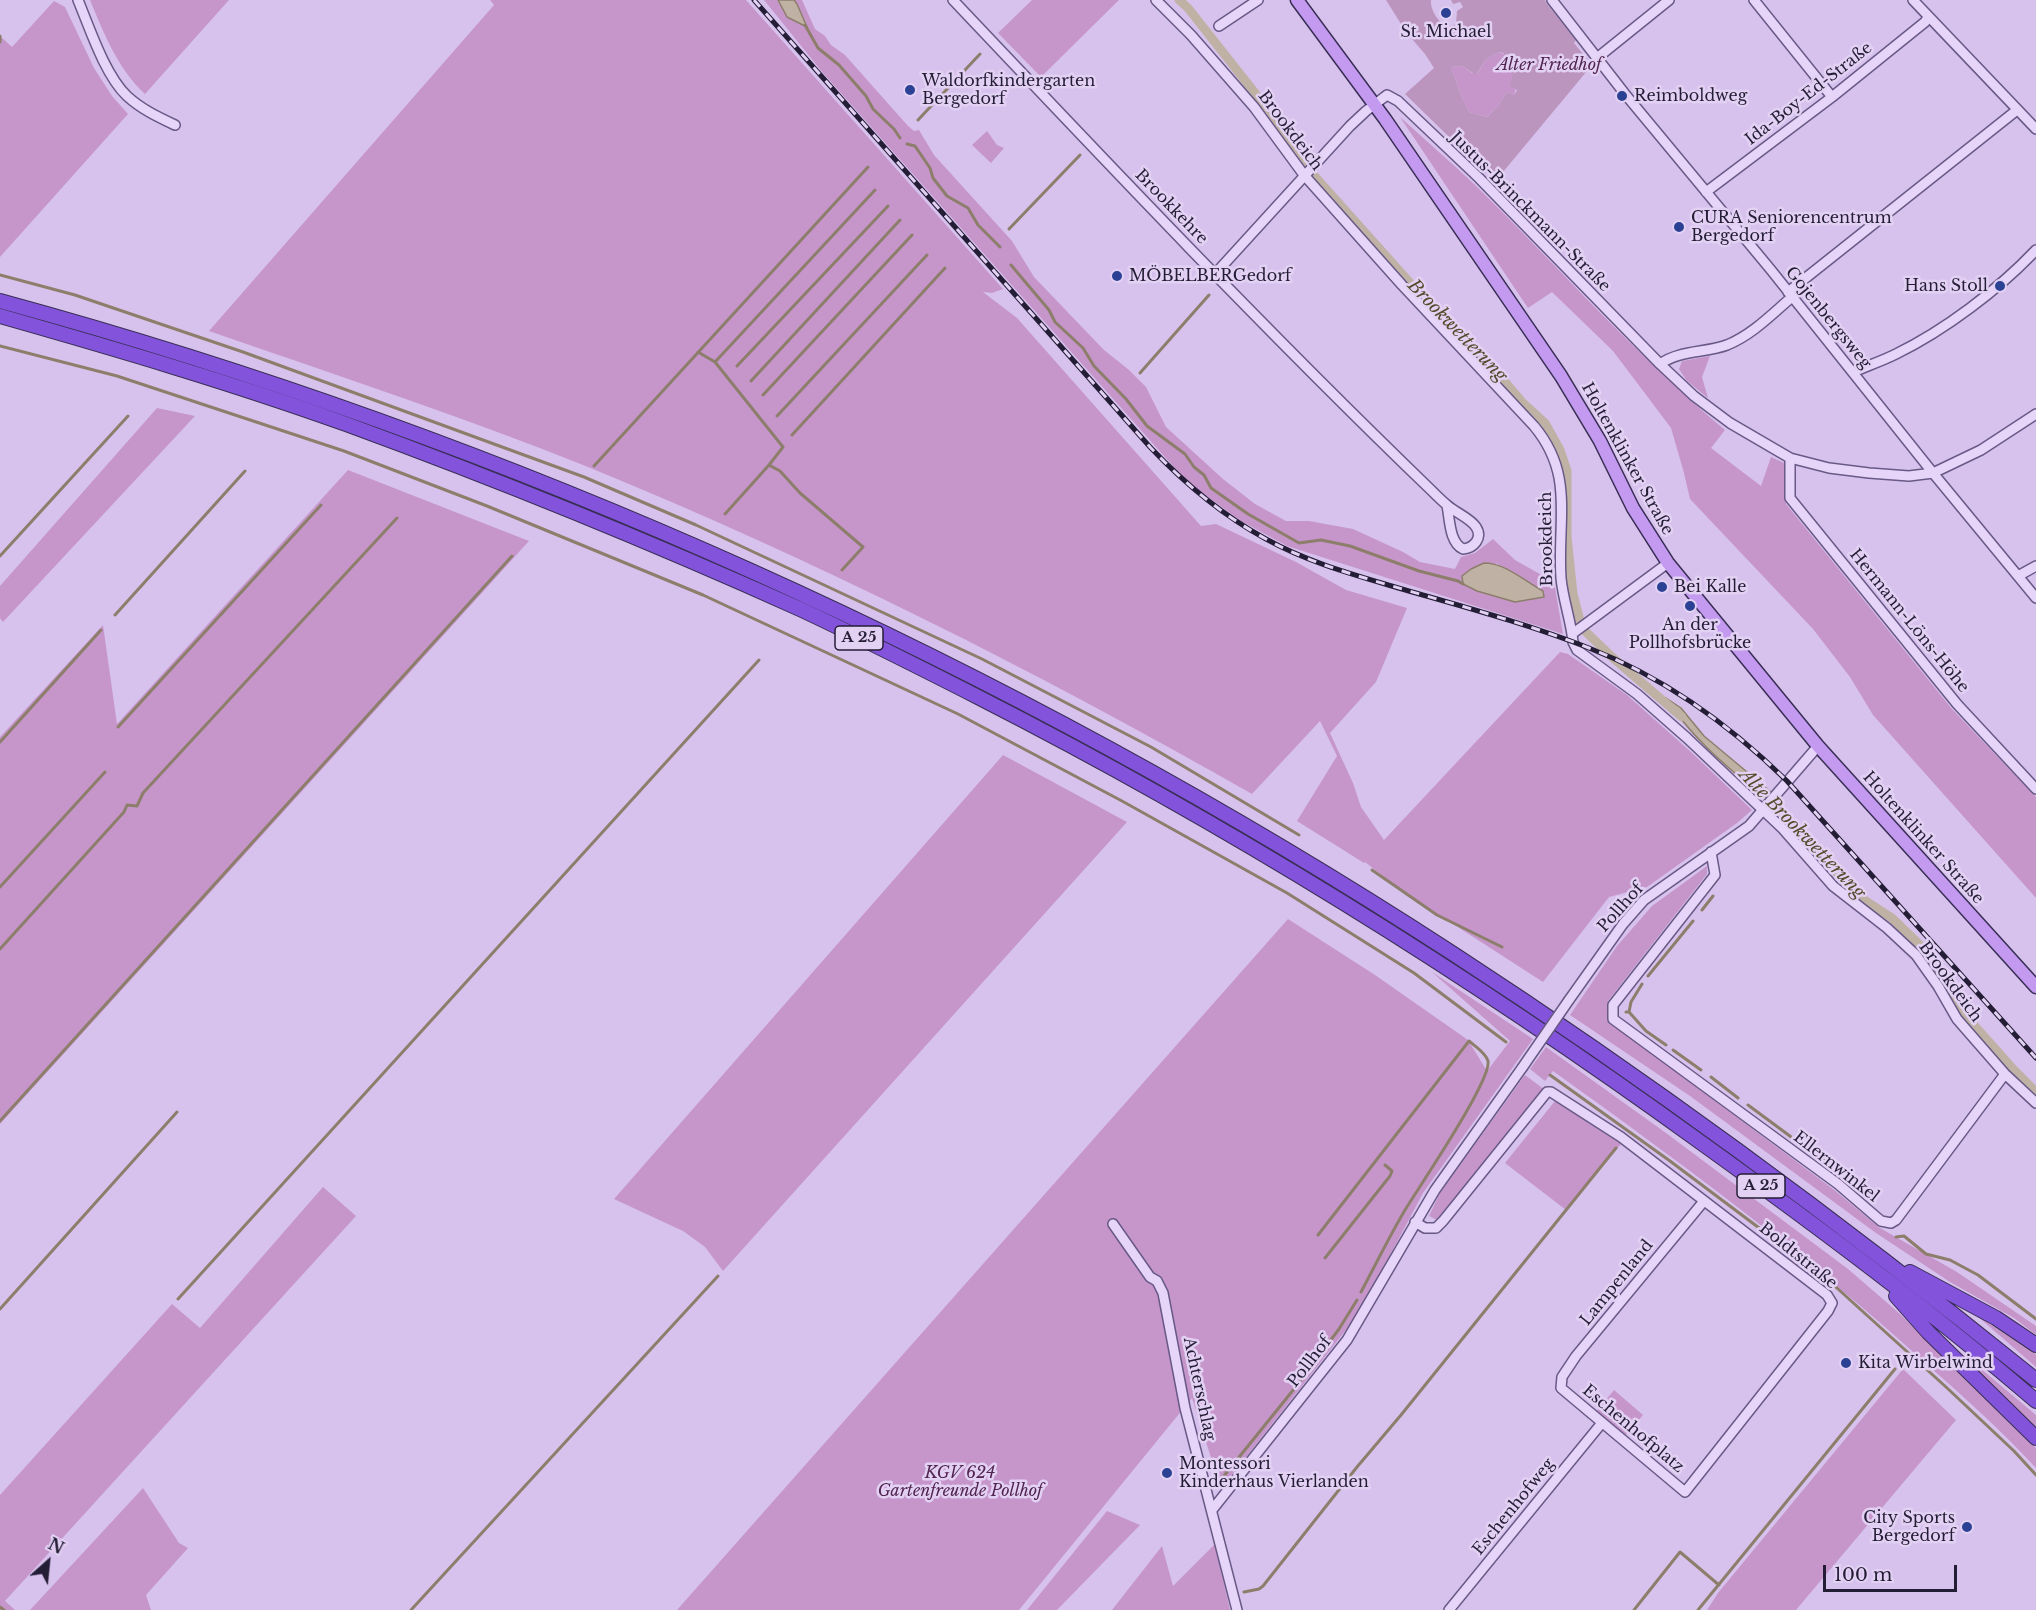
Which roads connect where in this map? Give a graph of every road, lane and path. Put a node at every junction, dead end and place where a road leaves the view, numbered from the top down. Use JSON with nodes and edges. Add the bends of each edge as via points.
{"nodes":[{"id":1,"x":78,"y":0,"type":"edge"},
{"id":2,"x":953,"y":0,"type":"edge"},
{"id":3,"x":1156,"y":0,"type":"edge"},
{"id":4,"x":1258,"y":0,"type":"edge"},
{"id":5,"x":1297,"y":0,"type":"edge"},
{"id":6,"x":1552,"y":0,"type":"edge"},
{"id":7,"x":1669,"y":0,"type":"edge"},
{"id":8,"x":1754,"y":0,"type":"edge"},
{"id":9,"x":1913,"y":0,"type":"edge"},
{"id":10,"x":1928,"y":16,"type":"junction"},
{"id":11,"x":1219,"y":26,"type":"dead end"},
{"id":12,"x":1597,"y":58,"type":"junction"},
{"id":13,"x":1832,"y":97,"type":"junction"},
{"id":14,"x":1374,"y":104,"type":"junction"},
{"id":15,"x":2017,"y":110,"type":"junction"},
{"id":16,"x":175,"y":125,"type":"dead end"},
{"id":17,"x":2036,"y":129,"type":"edge"},
{"id":18,"x":1308,"y":171,"type":"junction"},
{"id":19,"x":1706,"y":192,"type":"junction"},
{"id":20,"x":2036,"y":250,"type":"edge"},
{"id":21,"x":1215,"y":274,"type":"junction"},
{"id":22,"x":1790,"y":295,"type":"junction"},
{"id":23,"x":0,"y":301,"type":"edge"},
{"id":24,"x":0,"y":316,"type":"edge"},
{"id":25,"x":1660,"y":364,"type":"junction"},
{"id":26,"x":1853,"y":372,"type":"junction"},
{"id":27,"x":2036,"y":414,"type":"edge"},
{"id":28,"x":1790,"y":458,"type":"junction"},
{"id":29,"x":1934,"y":473,"type":"junction"},
{"id":30,"x":1447,"y":506,"type":"junction"},
{"id":31,"x":1668,"y":563,"type":"junction"},
{"id":32,"x":2036,"y":566,"type":"edge"},
{"id":33,"x":2018,"y":576,"type":"junction"},
{"id":34,"x":2036,"y":598,"type":"edge"},
{"id":35,"x":1572,"y":634,"type":"junction"},
{"id":36,"x":1818,"y":747,"type":"junction"},
{"id":37,"x":2036,"y":789,"type":"edge"},
{"id":38,"x":1764,"y":810,"type":"junction"},
{"id":39,"x":1711,"y":852,"type":"junction"},
{"id":40,"x":2036,"y":987,"type":"edge"},
{"id":41,"x":2005,"y":1074,"type":"junction"},
{"id":42,"x":2036,"y":1103,"type":"edge"},
{"id":43,"x":1704,"y":1201,"type":"junction"},
{"id":44,"x":1415,"y":1222,"type":"junction"},
{"id":45,"x":1113,"y":1224,"type":"dead end"},
{"id":46,"x":1882,"y":1257,"type":"junction"},
{"id":47,"x":1873,"y":1269,"type":"junction"},
{"id":48,"x":2036,"y":1345,"type":"edge"},
{"id":49,"x":2036,"y":1380,"type":"edge"},
{"id":50,"x":1561,"y":1388,"type":"joint"},
{"id":51,"x":2036,"y":1401,"type":"edge"},
{"id":52,"x":1601,"y":1424,"type":"junction"},
{"id":53,"x":2036,"y":1438,"type":"edge"},
{"id":54,"x":1685,"y":1492,"type":"joint"},
{"id":55,"x":1212,"y":1510,"type":"junction"},
{"id":56,"x":1237,"y":1610,"type":"edge"},
{"id":57,"x":1449,"y":1610,"type":"edge"}],
"edges":[{"from":1,"to":16,"type":"street","via":[[118,86],[139,106]]},
{"from":2,"to":21,"type":"street","name":"Brookkehre"},
{"from":3,"to":18,"type":"street","name":"Brookdeich"},
{"from":4,"to":11,"type":"street"},
{"from":5,"to":14,"type":"main road","name":"Holtenklinker Straße"},
{"from":6,"to":12,"type":"street","name":"Gojenbergsweg"},
{"from":7,"to":12,"type":"street"},
{"from":8,"to":13,"type":"street"},
{"from":9,"to":10,"type":"street"},
{"from":10,"to":13,"type":"street","name":"Ida-Boy-Ed-Straße"},
{"from":10,"to":15,"type":"street"},
{"from":12,"to":19,"type":"street","name":"Gojenbergsweg"},
{"from":13,"to":19,"type":"street","name":"Ida-Boy-Ed-Straße"},
{"from":14,"to":18,"type":"street"},
{"from":14,"to":25,"type":"street","name":"Justus-Brinckmann-Straße","via":[[1388,95],[1398,101]]},
{"from":14,"to":31,"type":"main road","name":"Holtenklinker Straße","via":[[1582,409],[1633,508]]},
{"from":15,"to":17,"type":"street"},
{"from":15,"to":22,"type":"street"},
{"from":18,"to":21,"type":"street"},
{"from":18,"to":35,"type":"street","name":"Brookdeich","via":[[1402,285],[1549,446],[1562,489],[1560,552]]},
{"from":19,"to":22,"type":"street","name":"Gojenbergsweg"},
{"from":20,"to":26,"type":"street","via":[[2021,267],[1939,329],[1896,354]]},
{"from":21,"to":30,"type":"street","name":"Brookkehre"},
{"from":22,"to":25,"type":"street","via":[[1748,334],[1730,344],[1670,357]]},
{"from":22,"to":26,"type":"street","name":"Gojenbergsweg"},
{"from":23,"to":46,"type":"highway","number":"A 25","via":[[274,384],[491,463],[800,594],[1006,695],[1231,818],[1448,950],[1658,1092]]},
{"from":24,"to":47,"type":"highway","number":"A 25","via":[[270,398],[487,478],[701,565],[926,670],[1135,780],[1318,886],[1429,956],[1649,1104]]},
{"from":25,"to":28,"type":"street","name":"Justus-Brinckmann-Straße","via":[[1730,423]]},
{"from":26,"to":29,"type":"street","name":"Gojenbergsweg"},
{"from":27,"to":29,"type":"street","name":"Justus-Brinckmann-Straße","via":[[1981,450]]},
{"from":28,"to":29,"type":"street","name":"Justus-Brinckmann-Straße","via":[[1869,473],[1909,477]]},
{"from":28,"to":37,"type":"street","name":"Hermann-Löns-Höhe","via":[[1790,498],[1957,704]]},
{"from":29,"to":33,"type":"street","name":"Gojenbergsweg"},
{"from":30,"to":30,"type":"street","name":"Brookkehre","via":[[1477,529],[1478,540],[1472,547],[1463,549],[1456,544]]},
{"from":31,"to":35,"type":"street"},
{"from":31,"to":36,"type":"main road","name":"Holtenklinker Straße"},
{"from":32,"to":33,"type":"street"},
{"from":33,"to":34,"type":"street","name":"Gojenbergsweg"},
{"from":35,"to":38,"type":"street","name":"Brookdeich","via":[[1577,650],[1637,694]]},
{"from":36,"to":38,"type":"street","name":"Pollhof"},
{"from":36,"to":40,"type":"main road","name":"Holtenklinker Straße"},
{"from":38,"to":39,"type":"street","name":"Pollhof","via":[[1749,826]]},
{"from":38,"to":41,"type":"street","name":"Brookdeich","via":[[1833,886],[1916,956],[1957,1019]]},
{"from":39,"to":41,"type":"street","name":"Ellernwinkel","via":[[1715,874],[1613,1005],[1613,1019],[1887,1223],[1896,1220]]},
{"from":39,"to":44,"type":"street","name":"Pollhof","bridge":true,"via":[[1644,900],[1623,924]]},
{"from":41,"to":42,"type":"street","name":"Brookdeich"},
{"from":43,"to":44,"type":"street","name":"Boldtstraße","via":[[1621,1137],[1547,1092],[1436,1228],[1425,1228]]},
{"from":43,"to":50,"type":"street","name":"Lampenland","via":[[1576,1356],[1562,1377]]},
{"from":43,"to":54,"type":"street","name":"Boldtstraße","via":[[1827,1295],[1832,1303]]},
{"from":44,"to":55,"type":"street","name":"Pollhof","via":[[1347,1340]]},
{"from":45,"to":55,"type":"street","name":"Achterschlag","via":[[1163,1293],[1185,1408]]},
{"from":46,"to":48,"type":"highway","via":[[1987,1313]]},
{"from":46,"to":49,"type":"highway","number":"A 25"},
{"from":47,"to":51,"type":"highway","number":"A 25"},
{"from":47,"to":53,"type":"highway","via":[[1928,1332]]},
{"from":50,"to":52,"type":"street","name":"Eschenhofplatz"},
{"from":52,"to":54,"type":"street","name":"Eschenhofplatz"},
{"from":52,"to":57,"type":"street","name":"Eschenhofweg"},
{"from":55,"to":56,"type":"street","name":"Achterschlag"}]}
